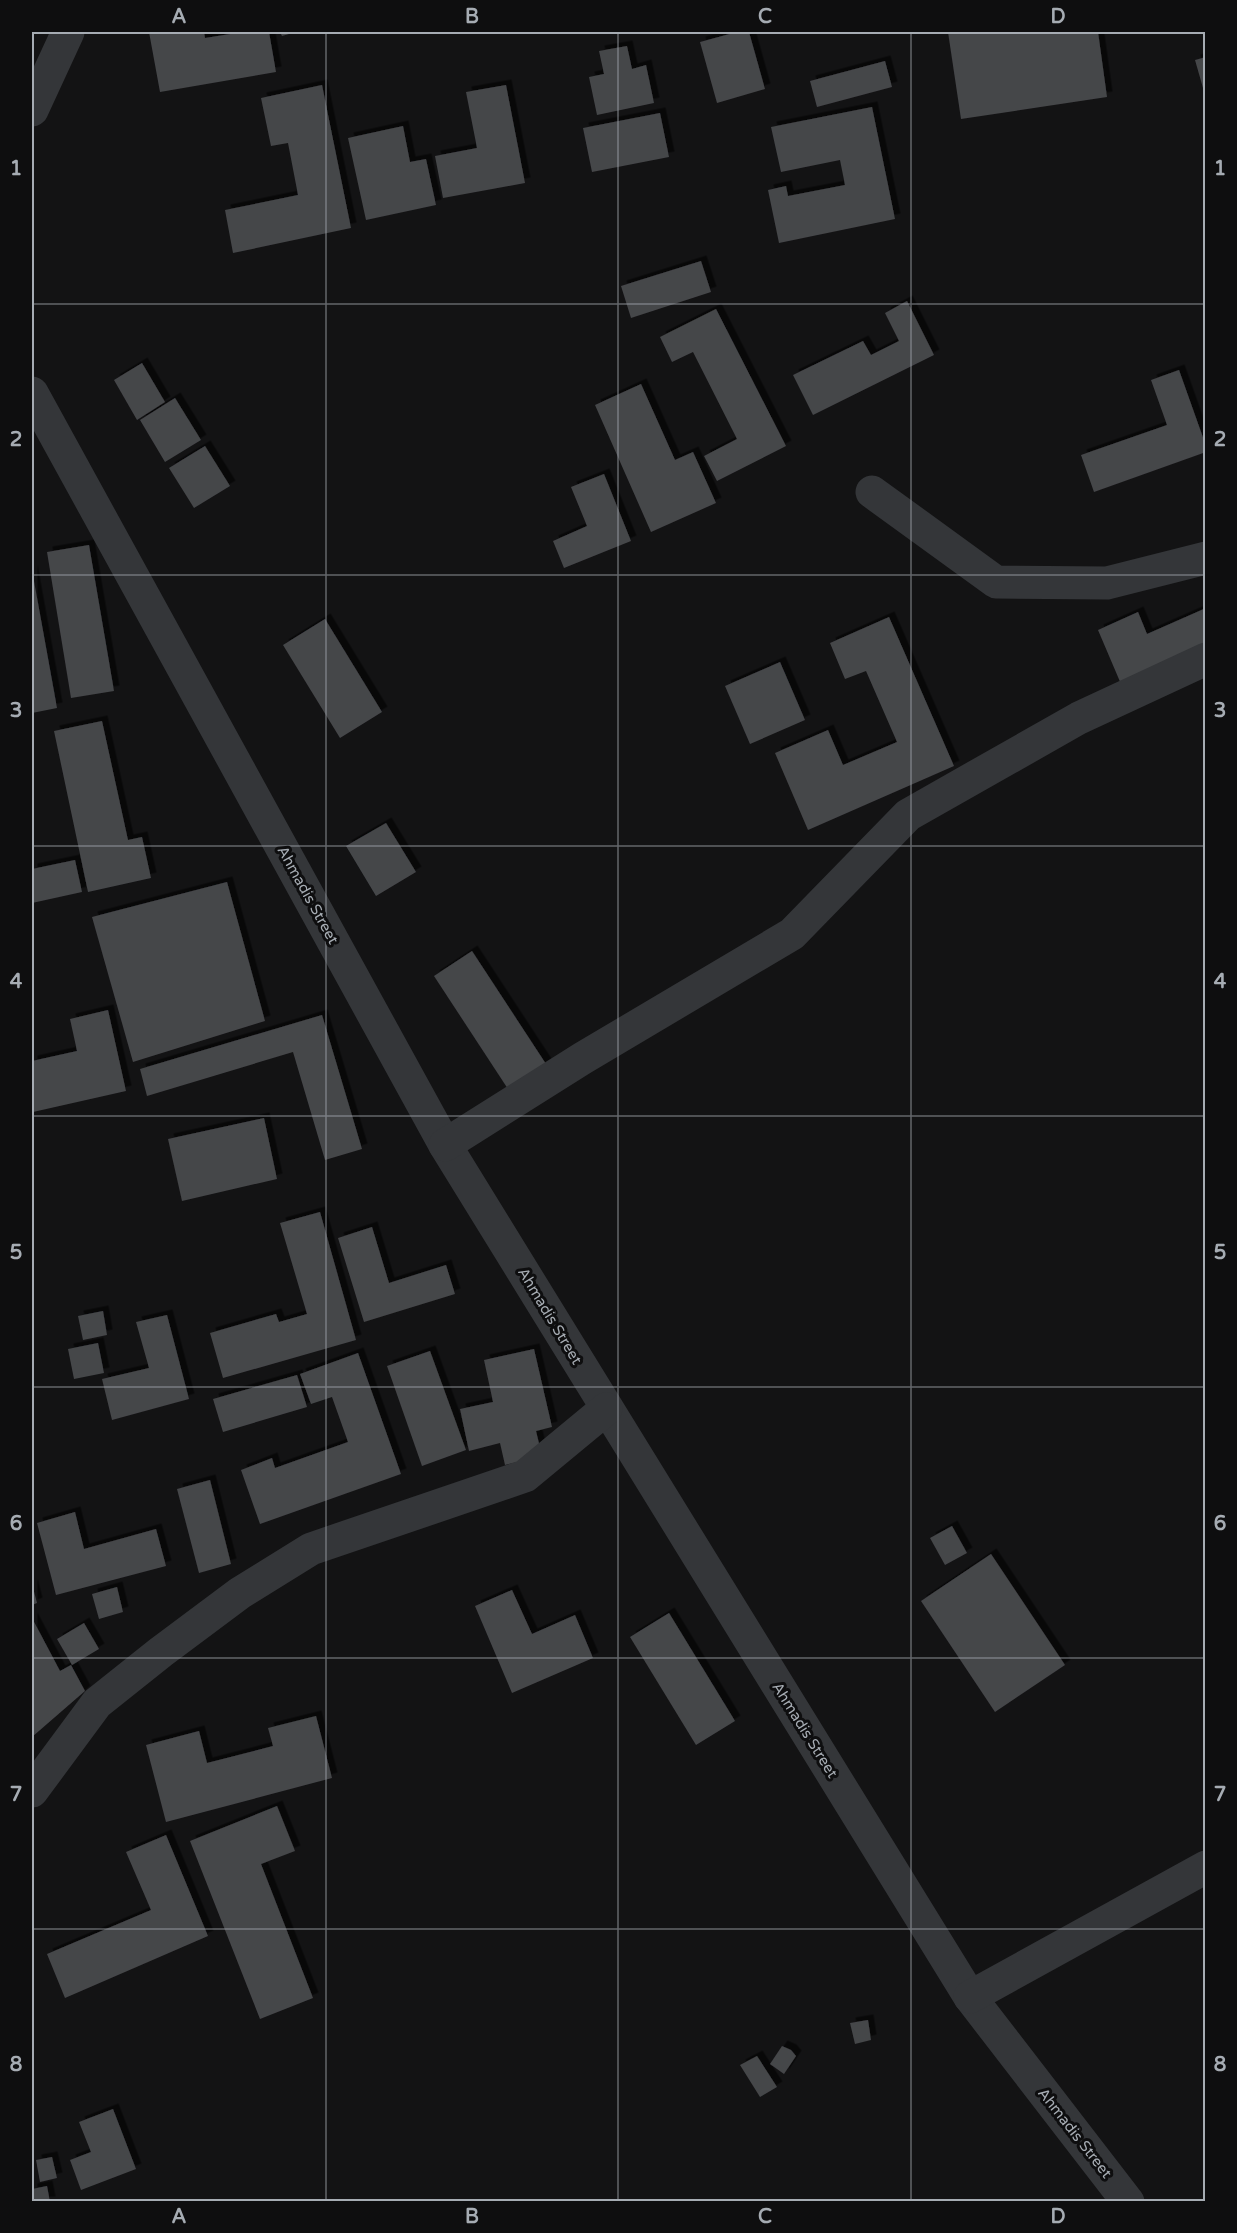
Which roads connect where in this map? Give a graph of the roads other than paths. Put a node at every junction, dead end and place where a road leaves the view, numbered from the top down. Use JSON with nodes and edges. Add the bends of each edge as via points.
{"nodes":[{"id":1,"x":68,"y":32,"type":"edge"},
{"id":2,"x":32,"y":110,"type":"edge"},
{"id":3,"x":32,"y":393,"type":"edge"},
{"id":4,"x":872,"y":492,"type":"dead end"},
{"id":5,"x":1206,"y":558,"type":"edge"},
{"id":6,"x":1206,"y":659,"type":"edge"},
{"id":7,"x":445,"y":1145,"type":"junction"},
{"id":8,"x":606,"y":1409,"type":"junction"},
{"id":9,"x":32,"y":1791,"type":"edge"},
{"id":10,"x":1206,"y":1867,"type":"edge"},
{"id":11,"x":970,"y":1997,"type":"junction"},
{"id":12,"x":1128,"y":2202,"type":"edge"}],
"edges":[{"from":1,"to":2,"type":"street"},
{"from":3,"to":7,"type":"street","name":"Ahmadis Street"},
{"from":4,"to":5,"type":"street","via":[[996,582],[1107,583]]},
{"from":6,"to":7,"type":"street","via":[[1079,718],[908,815],[792,934]]},
{"from":7,"to":8,"type":"street","name":"Ahmadis Street"},
{"from":8,"to":9,"type":"street","via":[[525,1476],[311,1550],[240,1593],[97,1703]]},
{"from":8,"to":11,"type":"street","name":"Ahmadis Street"},
{"from":10,"to":11,"type":"street"},
{"from":11,"to":12,"type":"street","name":"Ahmadis Street"}]}
